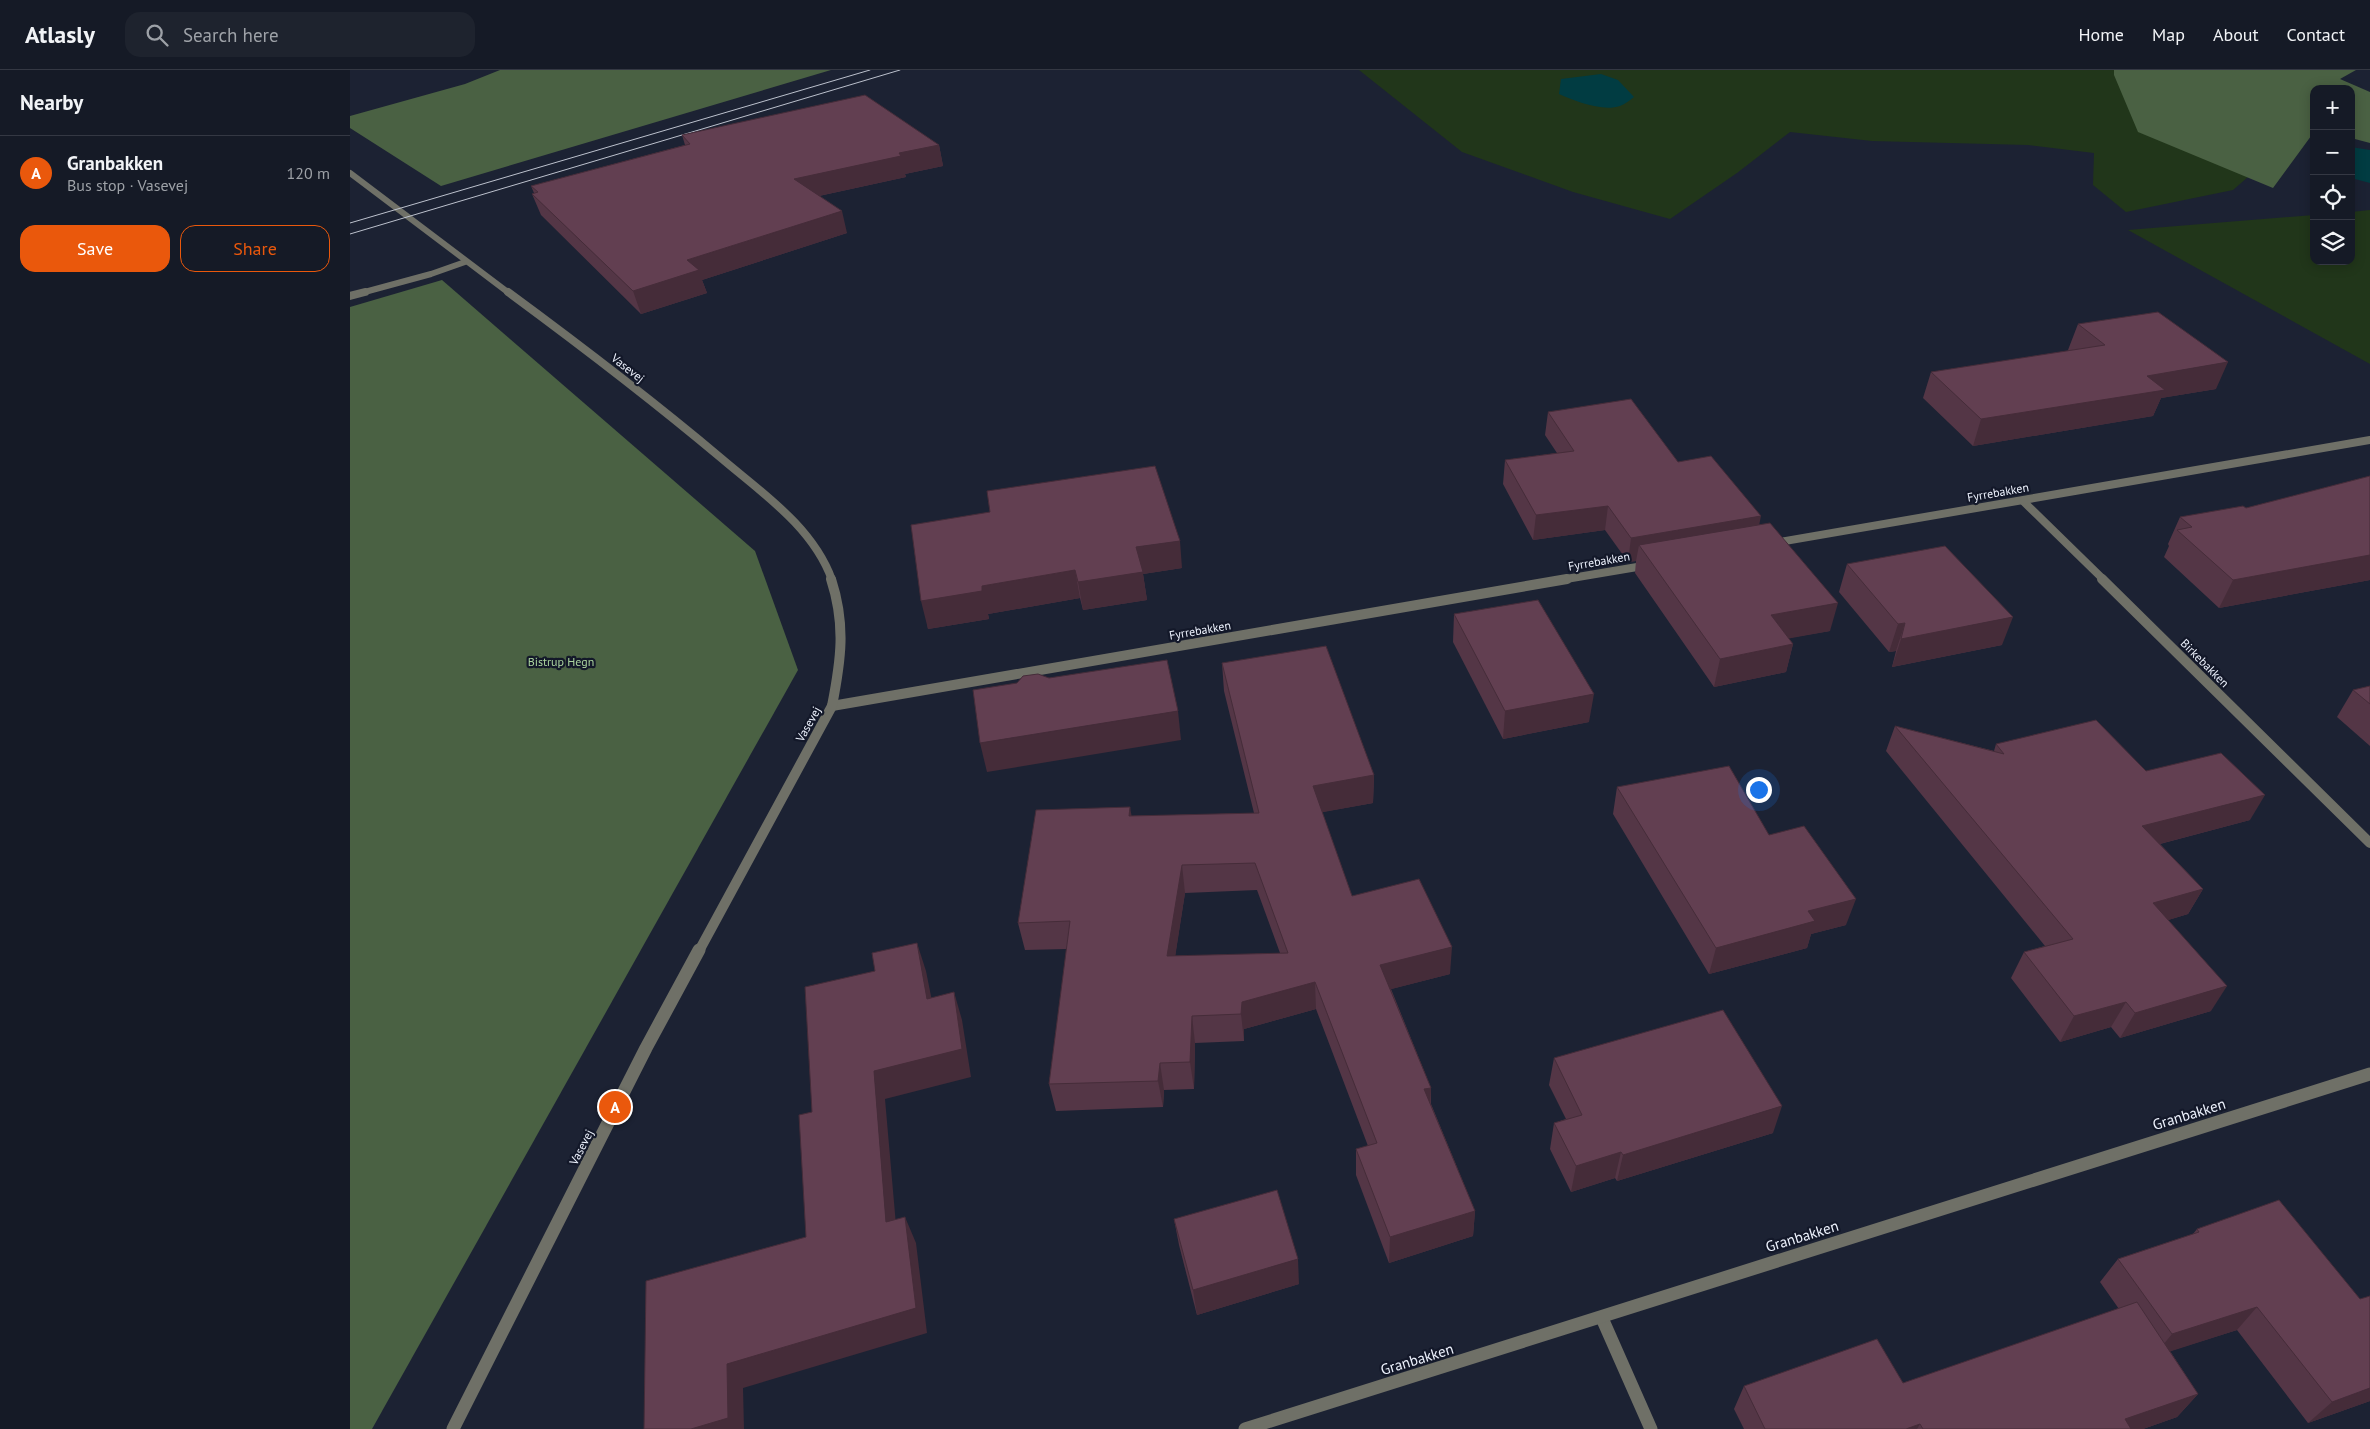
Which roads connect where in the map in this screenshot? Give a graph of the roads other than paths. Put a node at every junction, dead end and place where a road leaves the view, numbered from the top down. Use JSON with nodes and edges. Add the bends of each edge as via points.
{"nodes":[{"id":1,"x":350,"y":173,"type":"edge"},
{"id":2,"x":466,"y":262,"type":"junction"},
{"id":3,"x":350,"y":296,"type":"edge"},
{"id":4,"x":2370,"y":440,"type":"edge"},
{"id":5,"x":2023,"y":500,"type":"junction"},
{"id":6,"x":1761,"y":546,"type":"edge"},
{"id":7,"x":1663,"y":562,"type":"edge"},
{"id":8,"x":832,"y":706,"type":"junction"},
{"id":9,"x":2370,"y":843,"type":"edge"},
{"id":10,"x":2370,"y":1074,"type":"edge"},
{"id":11,"x":1602,"y":1318,"type":"junction"},
{"id":12,"x":453,"y":1429,"type":"edge"},
{"id":13,"x":1245,"y":1429,"type":"edge"},
{"id":14,"x":1651,"y":1429,"type":"edge"}],
"edges":[{"from":1,"to":2,"type":"street","name":"Vasevej"},
{"from":2,"to":3,"type":"street"},
{"from":2,"to":8,"type":"street","name":"Vasevej","via":[[689,431],[799,526],[823,560],[837,598],[842,643]]},
{"from":4,"to":5,"type":"street","name":"Fyrrebakken"},
{"from":5,"to":6,"type":"street","name":"Fyrrebakken"},
{"from":5,"to":9,"type":"street","name":"Birkebakken"},
{"from":7,"to":8,"type":"street","name":"Fyrrebakken"},
{"from":8,"to":12,"type":"street","name":"Vasevej","via":[[646,1048]]},
{"from":10,"to":11,"type":"street","name":"Granbakken"},
{"from":11,"to":13,"type":"street","name":"Granbakken"},
{"from":11,"to":14,"type":"street"}]}
